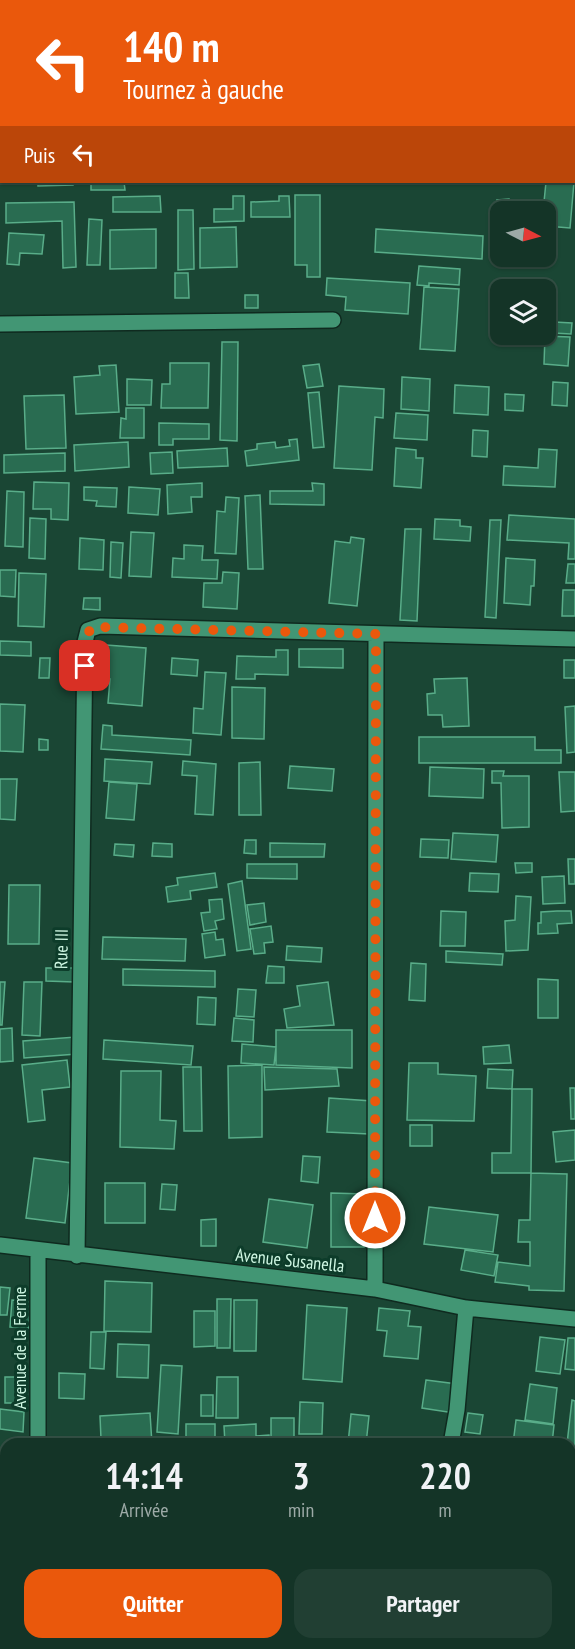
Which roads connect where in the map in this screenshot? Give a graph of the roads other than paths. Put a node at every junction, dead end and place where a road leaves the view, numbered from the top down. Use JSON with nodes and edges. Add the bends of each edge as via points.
{"nodes":[{"id":1,"x":333,"y":320,"type":"dead end"},
{"id":2,"x":0,"y":324,"type":"edge"},
{"id":3,"x":376,"y":634,"type":"junction"},
{"id":4,"x":575,"y":639,"type":"edge"},
{"id":5,"x":0,"y":1245,"type":"edge"},
{"id":6,"x":38,"y":1251,"type":"junction"},
{"id":7,"x":77,"y":1256,"type":"junction"},
{"id":8,"x":375,"y":1289,"type":"junction"},
{"id":9,"x":466,"y":1308,"type":"junction"},
{"id":10,"x":575,"y":1319,"type":"edge"},
{"id":11,"x":38,"y":1438,"type":"edge"},
{"id":12,"x":452,"y":1438,"type":"edge"}],
"edges":[{"from":1,"to":2,"type":"street"},
{"from":3,"to":4,"type":"street"},
{"from":3,"to":7,"type":"street","name":"Rue III","via":[[100,626],[88,630]]},
{"from":3,"to":8,"type":"street"},
{"from":5,"to":6,"type":"street","name":"Avenue Susanella"},
{"from":6,"to":7,"type":"street","name":"Avenue Susanella"},
{"from":6,"to":11,"type":"street","name":"Avenue de la Ferme"},
{"from":7,"to":8,"type":"street","name":"Avenue Susanella"},
{"from":8,"to":9,"type":"street","name":"Avenue Susanella"},
{"from":9,"to":10,"type":"street","name":"Avenue Susanella"},
{"from":9,"to":12,"type":"street"}]}
